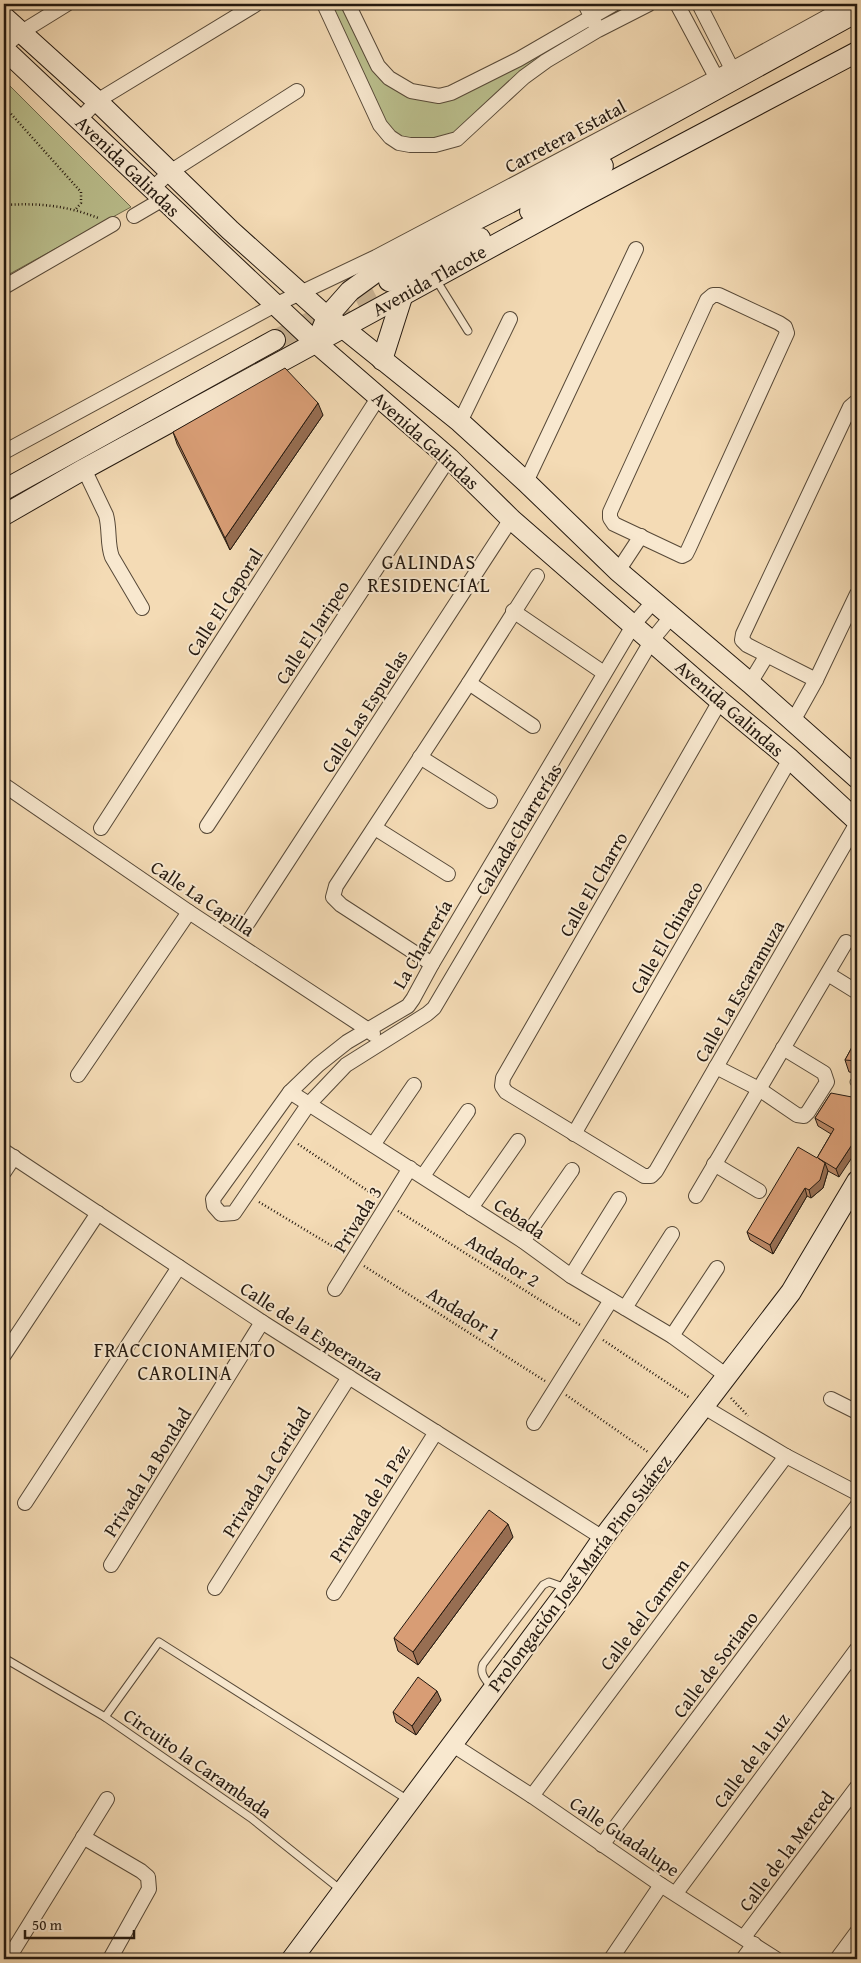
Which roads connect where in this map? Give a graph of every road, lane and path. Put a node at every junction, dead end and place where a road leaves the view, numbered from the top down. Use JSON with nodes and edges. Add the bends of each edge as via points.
{"nodes":[{"id":1,"x":67,"y":4,"type":"edge"},
{"id":2,"x":324,"y":4,"type":"edge"},
{"id":3,"x":348,"y":4,"type":"edge"},
{"id":4,"x":614,"y":4,"type":"edge"},
{"id":5,"x":649,"y":4,"type":"edge"},
{"id":6,"x":677,"y":4,"type":"edge"},
{"id":7,"x":699,"y":4,"type":"edge"},
{"id":8,"x":255,"y":5,"type":"dead end"},
{"id":9,"x":588,"y":10,"type":"edge"},
{"id":10,"x":4,"y":17,"type":"edge"},
{"id":11,"x":853,"y":18,"type":"edge"},
{"id":12,"x":598,"y":30,"type":"junction"},
{"id":13,"x":20,"y":33,"type":"junction"},
{"id":14,"x":4,"y":48,"type":"edge"},
{"id":15,"x":857,"y":52,"type":"edge"},
{"id":16,"x":732,"y":69,"type":"junction"},
{"id":17,"x":716,"y":77,"type":"junction"},
{"id":18,"x":297,"y":91,"type":"dead end"},
{"id":19,"x":97,"y":101,"type":"junction"},
{"id":20,"x":4,"y":106,"type":"edge"},
{"id":21,"x":80,"y":119,"type":"junction"},
{"id":22,"x":170,"y":172,"type":"junction"},
{"id":23,"x":157,"y":194,"type":"junction"},
{"id":24,"x":4,"y":206,"type":"edge"},
{"id":25,"x":76,"y":209,"type":"junction"},
{"id":26,"x":134,"y":216,"type":"dead end"},
{"id":27,"x":113,"y":224,"type":"joint"},
{"id":28,"x":230,"y":230,"type":"junction"},
{"id":29,"x":213,"y":246,"type":"junction"},
{"id":30,"x":636,"y":249,"type":"dead end"},
{"id":31,"x":434,"y":277,"type":"junction"},
{"id":32,"x":4,"y":287,"type":"edge"},
{"id":33,"x":396,"y":288,"type":"junction"},
{"id":34,"x":299,"y":292,"type":"junction"},
{"id":35,"x":275,"y":305,"type":"junction"},
{"id":36,"x":510,"y":319,"type":"dead end"},
{"id":37,"x":335,"y":322,"type":"junction"},
{"id":38,"x":468,"y":331,"type":"dead end"},
{"id":39,"x":275,"y":340,"type":"tunnel mouth"},
{"id":40,"x":315,"y":342,"type":"junction"},
{"id":41,"x":382,"y":360,"type":"junction"},
{"id":42,"x":378,"y":398,"type":"junction"},
{"id":43,"x":857,"y":401,"type":"edge"},
{"id":44,"x":460,"y":422,"type":"junction"},
{"id":45,"x":4,"y":452,"type":"edge"},
{"id":46,"x":449,"y":458,"type":"junction"},
{"id":47,"x":84,"y":469,"type":"junction"},
{"id":48,"x":526,"y":482,"type":"junction"},
{"id":49,"x":4,"y":490,"type":"edge"},
{"id":50,"x":4,"y":514,"type":"edge"},
{"id":51,"x":511,"y":519,"type":"junction"},
{"id":52,"x":640,"y":536,"type":"junction"},
{"id":53,"x":618,"y":571,"type":"junction"},
{"id":54,"x":537,"y":576,"type":"dead end"},
{"id":55,"x":857,"y":594,"type":"edge"},
{"id":56,"x":653,"y":602,"type":"junction"},
{"id":57,"x":142,"y":608,"type":"dead end"},
{"id":58,"x":514,"y":611,"type":"junction"},
{"id":59,"x":671,"y":617,"type":"junction"},
{"id":60,"x":634,"y":624,"type":"junction"},
{"id":61,"x":652,"y":640,"type":"junction"},
{"id":62,"x":767,"y":655,"type":"junction"},
{"id":63,"x":604,"y":673,"type":"junction"},
{"id":64,"x":816,"y":680,"type":"junction"},
{"id":65,"x":469,"y":683,"type":"junction"},
{"id":66,"x":750,"y":683,"type":"junction"},
{"id":67,"x":720,"y":701,"type":"junction"},
{"id":68,"x":793,"y":721,"type":"junction"},
{"id":69,"x":533,"y":726,"type":"dead end"},
{"id":70,"x":420,"y":757,"type":"junction"},
{"id":71,"x":790,"y":759,"type":"junction"},
{"id":72,"x":857,"y":778,"type":"edge"},
{"id":73,"x":4,"y":785,"type":"edge"},
{"id":74,"x":490,"y":801,"type":"dead end"},
{"id":75,"x":857,"y":822,"type":"edge"},
{"id":76,"x":207,"y":826,"type":"dead end"},
{"id":77,"x":101,"y":828,"type":"dead end"},
{"id":78,"x":375,"y":828,"type":"junction"},
{"id":79,"x":448,"y":874,"type":"dead end"},
{"id":80,"x":189,"y":912,"type":"junction"},
{"id":81,"x":248,"y":924,"type":"dead end"},
{"id":82,"x":846,"y":942,"type":"dead end"},
{"id":83,"x":432,"y":964,"type":"junction"},
{"id":84,"x":828,"y":974,"type":"junction"},
{"id":85,"x":857,"y":992,"type":"edge"},
{"id":86,"x":367,"y":1029,"type":"junction"},
{"id":87,"x":380,"y":1042,"type":"junction"},
{"id":88,"x":783,"y":1048,"type":"junction"},
{"id":89,"x":716,"y":1067,"type":"junction"},
{"id":90,"x":78,"y":1075,"type":"dead end"},
{"id":91,"x":414,"y":1086,"type":"dead end"},
{"id":92,"x":759,"y":1089,"type":"junction"},
{"id":93,"x":290,"y":1092,"type":"junction"},
{"id":94,"x":308,"y":1105,"type":"junction"},
{"id":95,"x":468,"y":1111,"type":"dead end"},
{"id":96,"x":574,"y":1134,"type":"junction"},
{"id":97,"x":286,"y":1137,"type":"junction"},
{"id":98,"x":518,"y":1141,"type":"dead end"},
{"id":99,"x":373,"y":1145,"type":"junction"},
{"id":100,"x":9,"y":1154,"type":"edge"},
{"id":101,"x":714,"y":1164,"type":"junction"},
{"id":102,"x":410,"y":1168,"type":"junction"},
{"id":103,"x":572,"y":1170,"type":"dead end"},
{"id":104,"x":4,"y":1172,"type":"edge"},
{"id":105,"x":423,"y":1176,"type":"junction"},
{"id":106,"x":857,"y":1181,"type":"edge"},
{"id":107,"x":758,"y":1191,"type":"dead end"},
{"id":108,"x":247,"y":1195,"type":"junction"},
{"id":109,"x":696,"y":1196,"type":"dead end"},
{"id":110,"x":619,"y":1199,"type":"dead end"},
{"id":111,"x":388,"y":1204,"type":"junction"},
{"id":112,"x":471,"y":1208,"type":"junction"},
{"id":113,"x":98,"y":1213,"type":"junction"},
{"id":114,"x":672,"y":1234,"type":"dead end"},
{"id":115,"x":523,"y":1241,"type":"junction"},
{"id":116,"x":354,"y":1260,"type":"junction"},
{"id":117,"x":179,"y":1267,"type":"junction"},
{"id":118,"x":718,"y":1268,"type":"dead end"},
{"id":119,"x":571,"y":1276,"type":"junction"},
{"id":120,"x":335,"y":1289,"type":"dead end"},
{"id":121,"x":611,"y":1300,"type":"junction"},
{"id":122,"x":625,"y":1308,"type":"junction"},
{"id":123,"x":262,"y":1322,"type":"junction"},
{"id":124,"x":591,"y":1332,"type":"junction"},
{"id":125,"x":672,"y":1336,"type":"junction"},
{"id":126,"x":4,"y":1355,"type":"edge"},
{"id":127,"x":727,"y":1376,"type":"junction"},
{"id":128,"x":349,"y":1377,"type":"junction"},
{"id":129,"x":555,"y":1388,"type":"junction"},
{"id":130,"x":831,"y":1399,"type":"dead end"},
{"id":131,"x":704,"y":1407,"type":"junction"},
{"id":132,"x":857,"y":1412,"type":"edge"},
{"id":133,"x":534,"y":1423,"type":"dead end"},
{"id":134,"x":436,"y":1432,"type":"junction"},
{"id":135,"x":786,"y":1456,"type":"junction"},
{"id":136,"x":662,"y":1462,"type":"junction"},
{"id":137,"x":857,"y":1493,"type":"edge"},
{"id":138,"x":25,"y":1503,"type":"dead end"},
{"id":139,"x":857,"y":1506,"type":"edge"},
{"id":140,"x":603,"y":1538,"type":"junction"},
{"id":141,"x":111,"y":1565,"type":"dead end"},
{"id":142,"x":215,"y":1588,"type":"dead end"},
{"id":143,"x":334,"y":1594,"type":"dead end"},
{"id":144,"x":857,"y":1650,"type":"edge"},
{"id":145,"x":6,"y":1660,"type":"edge"},
{"id":146,"x":4,"y":1669,"type":"edge"},
{"id":147,"x":104,"y":1717,"type":"junction"},
{"id":148,"x":453,"y":1745,"type":"junction"},
{"id":149,"x":857,"y":1787,"type":"edge"},
{"id":150,"x":532,"y":1796,"type":"junction"},
{"id":151,"x":107,"y":1799,"type":"dead end"},
{"id":152,"x":410,"y":1802,"type":"junction"},
{"id":153,"x":83,"y":1836,"type":"junction"},
{"id":154,"x":602,"y":1845,"type":"junction"},
{"id":155,"x":661,"y":1885,"type":"junction"},
{"id":156,"x":343,"y":1891,"type":"junction"},
{"id":157,"x":676,"y":1893,"type":"junction"},
{"id":158,"x":857,"y":1932,"type":"edge"},
{"id":159,"x":749,"y":1940,"type":"junction"},
{"id":160,"x":8,"y":1959,"type":"edge"},
{"id":161,"x":110,"y":1959,"type":"edge"},
{"id":162,"x":292,"y":1959,"type":"edge"},
{"id":163,"x":611,"y":1959,"type":"edge"},
{"id":164,"x":743,"y":1959,"type":"edge"},
{"id":165,"x":776,"y":1959,"type":"edge"},
{"id":166,"x":837,"y":1959,"type":"edge"}],
"edges":[{"from":1,"to":13,"type":"street"},
{"from":2,"to":12,"type":"street","via":[[380,125],[395,140],[410,145],[435,145],[456,139],[524,77]]},
{"from":3,"to":9,"type":"street","via":[[378,66],[389,78],[411,91],[439,96],[520,59]]},
{"from":4,"to":9,"type":"street"},
{"from":5,"to":12,"type":"street"},
{"from":6,"to":17,"type":"street"},
{"from":7,"to":16,"type":"street"},
{"from":8,"to":19,"type":"street"},
{"from":9,"to":12,"type":"street"},
{"from":10,"to":13,"type":"main road","name":"Avenida Galindas"},
{"from":11,"to":16,"type":"street","name":"Carretera Estatal"},
{"from":11,"to":33,"type":"main road","name":"Avenida Tlacote","via":[[801,56],[635,145],[529,212],[469,243]]},
{"from":11,"to":37,"type":"main road","via":[[383,267],[350,291]]},
{"from":13,"to":14,"type":"street"},
{"from":13,"to":19,"type":"main road","name":"Avenida Galindas"},
{"from":14,"to":21,"type":"main road","name":"Avenida Galindas"},
{"from":15,"to":31,"type":"main road","name":"Avenida Tlacote"},
{"from":16,"to":17,"type":"street","name":"Carretera Estatal"},
{"from":17,"to":34,"type":"street","name":"Carretera Estatal","via":[[376,257]]},
{"from":18,"to":22,"type":"street"},
{"from":19,"to":21,"type":"street"},
{"from":19,"to":22,"type":"main road","name":"Avenida Galindas"},
{"from":20,"to":25,"type":"path","via":[[81,192],[81,203]]},
{"from":21,"to":23,"type":"main road","name":"Avenida Galindas"},
{"from":22,"to":23,"type":"street"},
{"from":22,"to":28,"type":"main road","name":"Avenida Galindas"},
{"from":23,"to":26,"type":"street"},
{"from":23,"to":29,"type":"main road","name":"Avenida Galindas"},
{"from":24,"to":25,"type":"path","via":[[28,203]]},
{"from":25,"to":27,"type":"path"},
{"from":27,"to":32,"type":"street"},
{"from":28,"to":29,"type":"street"},
{"from":28,"to":34,"type":"main road","name":"Avenida Galindas"},
{"from":29,"to":35,"type":"main road","name":"Avenida Galindas"},
{"from":30,"to":48,"type":"street"},
{"from":31,"to":33,"type":"main road","name":"Avenida Tlacote"},
{"from":31,"to":38,"type":"lane"},
{"from":33,"to":37,"type":"main road","name":"Avenida Tlacote"},
{"from":33,"to":41,"type":"main road"},
{"from":34,"to":35,"type":"street","name":"Carretera Estatal"},
{"from":34,"to":37,"type":"main road","name":"Avenida Galindas"},
{"from":35,"to":40,"type":"main road","name":"Avenida Galindas"},
{"from":35,"to":45,"type":"street","name":"Carretera Estatal"},
{"from":36,"to":44,"type":"street"},
{"from":37,"to":40,"type":"main road","name":"Avenida Tlacote"},
{"from":37,"to":41,"type":"main road","name":"Avenida Galindas"},
{"from":39,"to":49,"type":"main road"},
{"from":40,"to":42,"type":"main road","name":"Avenida Galindas"},
{"from":40,"to":47,"type":"main road","name":"Avenida Tlacote"},
{"from":41,"to":44,"type":"main road","name":"Avenida Galindas"},
{"from":42,"to":46,"type":"main road","name":"Avenida Galindas"},
{"from":42,"to":77,"type":"street","name":"Calle El Caporal"},
{"from":43,"to":62,"type":"street","via":[[850,407],[743,634],[742,640],[747,645]]},
{"from":44,"to":48,"type":"main road","name":"Avenida Galindas"},
{"from":46,"to":51,"type":"main road","name":"Avenida Galindas"},
{"from":46,"to":76,"type":"street","name":"Calle El Jaripeo"},
{"from":47,"to":50,"type":"main road","name":"Avenida Tlacote"},
{"from":47,"to":57,"type":"street","via":[[106,515],[112,557]]},
{"from":48,"to":53,"type":"main road","name":"Avenida Galindas"},
{"from":51,"to":60,"type":"main road","name":"Avenida Galindas"},
{"from":51,"to":81,"type":"street","name":"Calle Las Espuelas"},
{"from":52,"to":52,"type":"street","via":[[682,556],[686,554],[787,333],[785,327],[719,295],[707,300],[610,512],[614,524]]},
{"from":52,"to":53,"type":"street"},
{"from":53,"to":56,"type":"main road","name":"Avenida Galindas"},
{"from":54,"to":58,"type":"street"},
{"from":55,"to":64,"type":"street"},
{"from":56,"to":59,"type":"main road","name":"Avenida Galindas"},
{"from":56,"to":60,"type":"street","name":"La Charrería"},
{"from":58,"to":63,"type":"street"},
{"from":58,"to":65,"type":"street"},
{"from":59,"to":61,"type":"street","name":"Calzada Charrerías"},
{"from":59,"to":66,"type":"main road","name":"Avenida Galindas"},
{"from":60,"to":61,"type":"main road","name":"Avenida Galindas"},
{"from":60,"to":63,"type":"street","name":"La Charrería"},
{"from":61,"to":67,"type":"main road","name":"Avenida Galindas"},
{"from":61,"to":87,"type":"street","name":"Calzada Charrerías","via":[[434,1008]]},
{"from":62,"to":64,"type":"street"},
{"from":62,"to":66,"type":"street"},
{"from":63,"to":83,"type":"street","name":"La Charrería"},
{"from":64,"to":68,"type":"street"},
{"from":65,"to":69,"type":"street"},
{"from":65,"to":70,"type":"street"},
{"from":66,"to":68,"type":"main road","name":"Avenida Galindas"},
{"from":67,"to":71,"type":"main road","name":"Avenida Galindas"},
{"from":67,"to":96,"type":"street","name":"Calle El Charro","via":[[503,1078],[502,1086],[506,1092]]},
{"from":68,"to":72,"type":"main road","name":"Avenida Galindas"},
{"from":70,"to":74,"type":"street"},
{"from":70,"to":78,"type":"street"},
{"from":71,"to":75,"type":"main road","name":"Avenida Galindas"},
{"from":71,"to":96,"type":"street","name":"Calle El Chinaco"},
{"from":73,"to":80,"type":"street","name":"Calle La Capilla"},
{"from":75,"to":89,"type":"street","name":"Calle La Escaramuza"},
{"from":78,"to":79,"type":"street"},
{"from":78,"to":83,"type":"street","via":[[336,886],[333,897]]},
{"from":80,"to":86,"type":"street","name":"Calle La Capilla"},
{"from":80,"to":90,"type":"street"},
{"from":82,"to":84,"type":"street"},
{"from":83,"to":86,"type":"street","name":"La Charrería","via":[[408,1006]]},
{"from":84,"to":85,"type":"street"},
{"from":84,"to":88,"type":"street"},
{"from":86,"to":87,"type":"street","name":"Calle La Capilla"},
{"from":86,"to":93,"type":"street","name":"La Charrería","via":[[318,1065]]},
{"from":87,"to":94,"type":"street","name":"Calzada Charrerías","via":[[346,1065]]},
{"from":88,"to":92,"type":"street"},
{"from":88,"to":92,"type":"street","via":[[824,1074],[827,1082],[804,1116],[797,1116]]},
{"from":89,"to":92,"type":"street"},
{"from":89,"to":96,"type":"street","name":"Calle La Escaramuza","via":[[651,1176],[644,1176]]},
{"from":91,"to":99,"type":"street"},
{"from":92,"to":101,"type":"street"},
{"from":93,"to":94,"type":"street","name":"Cebada"},
{"from":93,"to":108,"type":"street","name":"La Charrería","via":[[213,1199],[214,1206],[221,1214],[231,1214]]},
{"from":94,"to":97,"type":"street","name":"La Charrería"},
{"from":94,"to":99,"type":"street","name":"Cebada"},
{"from":95,"to":105,"type":"street"},
{"from":97,"to":108,"type":"street","name":"La Charrería"},
{"from":97,"to":111,"type":"path","name":"Andador 2"},
{"from":98,"to":112,"type":"street"},
{"from":99,"to":102,"type":"street","name":"Cebada"},
{"from":100,"to":104,"type":"street"},
{"from":100,"to":113,"type":"street","name":"Calle de la Esperanza"},
{"from":101,"to":107,"type":"street"},
{"from":101,"to":109,"type":"street"},
{"from":102,"to":105,"type":"street","name":"Cebada"},
{"from":102,"to":111,"type":"street","name":"Privada 3"},
{"from":103,"to":115,"type":"street"},
{"from":105,"to":112,"type":"street","name":"Cebada"},
{"from":106,"to":127,"type":"main road","name":"Prolongación José María Pino Suárez","via":[[791,1292]]},
{"from":108,"to":116,"type":"path","name":"Andador 1"},
{"from":110,"to":119,"type":"street"},
{"from":111,"to":116,"type":"street","name":"Privada 3"},
{"from":111,"to":124,"type":"path","name":"Andador 2"},
{"from":112,"to":115,"type":"street","name":"Cebada"},
{"from":113,"to":117,"type":"street","name":"Calle de la Esperanza"},
{"from":113,"to":126,"type":"street"},
{"from":114,"to":122,"type":"street"},
{"from":115,"to":119,"type":"street","name":"Cebada"},
{"from":116,"to":120,"type":"street","name":"Privada 3"},
{"from":116,"to":129,"type":"path","name":"Andador 1"},
{"from":117,"to":123,"type":"street","name":"Calle de la Esperanza"},
{"from":117,"to":138,"type":"street"},
{"from":118,"to":125,"type":"street"},
{"from":119,"to":121,"type":"street","name":"Cebada"},
{"from":121,"to":122,"type":"street","name":"Cebada"},
{"from":121,"to":124,"type":"street"},
{"from":122,"to":125,"type":"street","name":"Cebada"},
{"from":123,"to":128,"type":"street","name":"Calle de la Esperanza"},
{"from":123,"to":141,"type":"street","name":"Privada La Bondad"},
{"from":124,"to":129,"type":"street"},
{"from":124,"to":131,"type":"path","name":"Andador 2"},
{"from":125,"to":127,"type":"street","name":"Cebada"},
{"from":127,"to":131,"type":"main road","name":"Prolongación José María Pino Suárez"},
{"from":128,"to":134,"type":"street","name":"Calle de la Esperanza"},
{"from":128,"to":142,"type":"street","name":"Privada La Caridad"},
{"from":129,"to":133,"type":"street"},
{"from":129,"to":136,"type":"path","name":"Andador 1"},
{"from":130,"to":132,"type":"street"},
{"from":131,"to":135,"type":"street"},
{"from":131,"to":136,"type":"main road","name":"Prolongación José María Pino Suárez"},
{"from":134,"to":140,"type":"street","name":"Calle de la Esperanza"},
{"from":134,"to":143,"type":"street","name":"Privada de la Paz"},
{"from":135,"to":137,"type":"street"},
{"from":135,"to":150,"type":"street","name":"Calle del Carmen"},
{"from":136,"to":140,"type":"main road","name":"Prolongación José María Pino Suárez"},
{"from":139,"to":154,"type":"street","name":"Calle de Soriano"},
{"from":140,"to":148,"type":"main road","name":"Prolongación José María Pino Suárez"},
{"from":144,"to":157,"type":"street","name":"Calle de la Luz"},
{"from":145,"to":146,"type":"lane"},
{"from":145,"to":147,"type":"lane"},
{"from":147,"to":152,"type":"lane","name":"Circuito la Carambada","via":[[160,1642]]},
{"from":147,"to":156,"type":"lane","name":"Circuito la Carambada","via":[[251,1818]]},
{"from":148,"to":150,"type":"street","name":"Calle Guadalupe"},
{"from":148,"to":152,"type":"main road","name":"Prolongación José María Pino Suárez"},
{"from":149,"to":159,"type":"street","name":"Calle de la Merced"},
{"from":150,"to":154,"type":"street","name":"Calle Guadalupe"},
{"from":151,"to":153,"type":"street"},
{"from":152,"to":156,"type":"main road","name":"Prolongación José María Pino Suárez"},
{"from":153,"to":160,"type":"street"},
{"from":153,"to":161,"type":"street","via":[[148,1877],[149,1889]]},
{"from":154,"to":155,"type":"street","name":"Calle Guadalupe"},
{"from":155,"to":157,"type":"street","name":"Calle Guadalupe"},
{"from":155,"to":163,"type":"street"},
{"from":156,"to":162,"type":"main road","name":"Prolongación José María Pino Suárez"},
{"from":157,"to":159,"type":"street","name":"Calle Guadalupe"},
{"from":158,"to":166,"type":"street"},
{"from":159,"to":164,"type":"street","name":"Calle de la Merced"},
{"from":159,"to":165,"type":"street","name":"Calle Guadalupe"}]}
